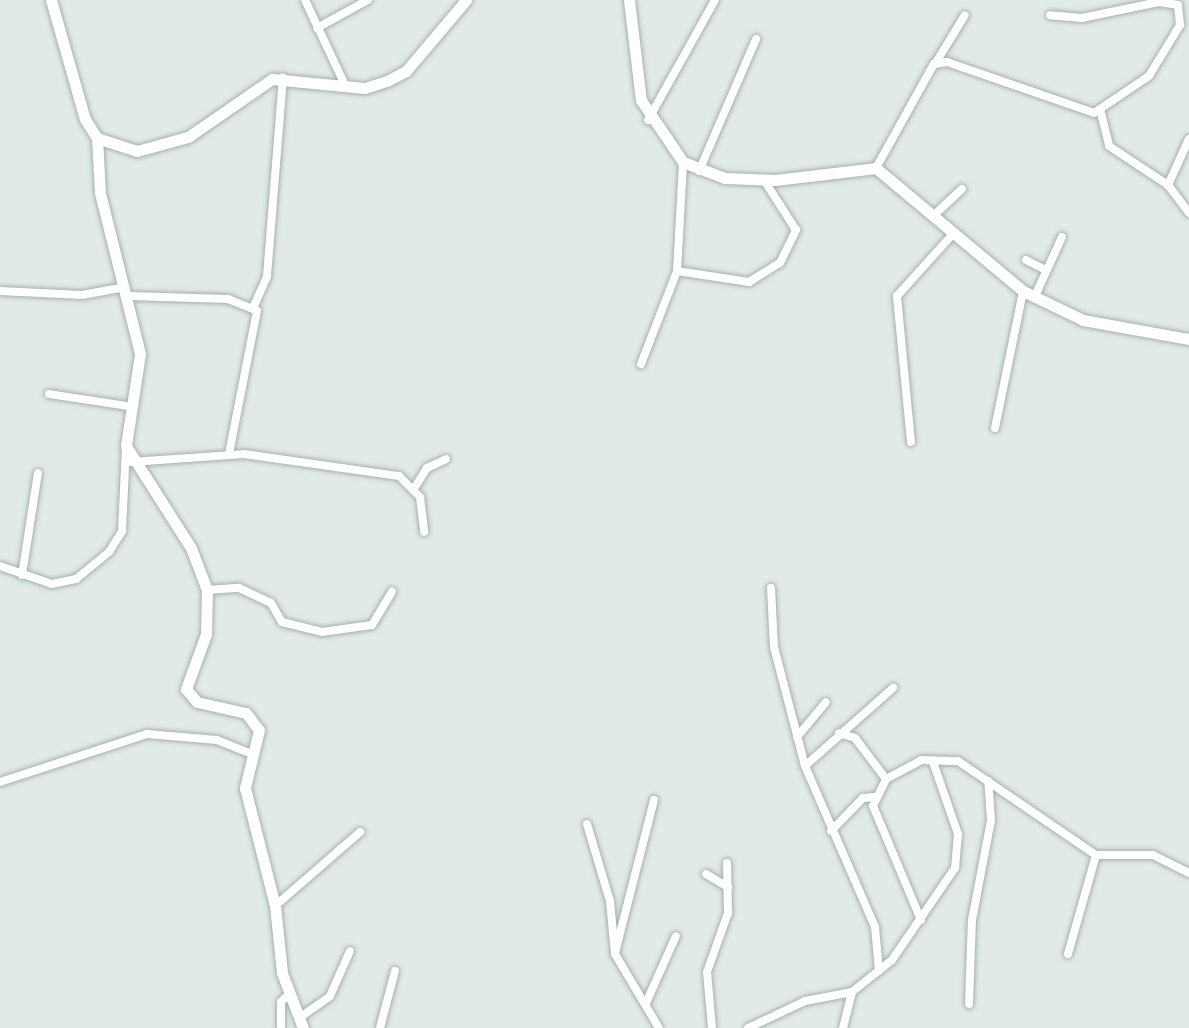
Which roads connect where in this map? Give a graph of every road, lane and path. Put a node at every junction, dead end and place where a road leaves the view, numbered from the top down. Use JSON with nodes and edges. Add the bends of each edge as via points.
{"nodes":[{"id":1,"x":51,"y":0,"type":"edge"},
{"id":2,"x":305,"y":0,"type":"edge"},
{"id":3,"x":368,"y":0,"type":"edge"},
{"id":4,"x":466,"y":0,"type":"edge"},
{"id":5,"x":629,"y":0,"type":"edge"},
{"id":6,"x":715,"y":0,"type":"edge"},
{"id":7,"x":965,"y":15,"type":"dead end"},
{"id":8,"x":1050,"y":15,"type":"dead end"},
{"id":9,"x":317,"y":28,"type":"junction"},
{"id":10,"x":756,"y":39,"type":"dead end"},
{"id":11,"x":934,"y":64,"type":"junction"},
{"id":12,"x":283,"y":78,"type":"junction"},
{"id":13,"x":346,"y":87,"type":"junction"},
{"id":14,"x":1100,"y":109,"type":"junction"},
{"id":15,"x":648,"y":120,"type":"junction"},
{"id":16,"x":97,"y":138,"type":"junction"},
{"id":17,"x":1189,"y":139,"type":"edge"},
{"id":18,"x":683,"y":162,"type":"junction"},
{"id":19,"x":876,"y":168,"type":"junction"},
{"id":20,"x":699,"y":171,"type":"junction"},
{"id":21,"x":764,"y":179,"type":"junction"},
{"id":22,"x":1168,"y":185,"type":"junction"},
{"id":23,"x":962,"y":189,"type":"dead end"},
{"id":24,"x":1189,"y":213,"type":"edge"},
{"id":25,"x":932,"y":217,"type":"junction"},
{"id":26,"x":951,"y":236,"type":"junction"},
{"id":27,"x":1062,"y":237,"type":"dead end"},
{"id":28,"x":1026,"y":260,"type":"dead end"},
{"id":29,"x":1046,"y":270,"type":"junction"},
{"id":30,"x":677,"y":271,"type":"junction"},
{"id":31,"x":0,"y":291,"type":"edge"},
{"id":32,"x":1023,"y":291,"type":"junction"},
{"id":33,"x":126,"y":292,"type":"junction"},
{"id":34,"x":1035,"y":296,"type":"junction"},
{"id":35,"x":253,"y":308,"type":"junction"},
{"id":36,"x":1189,"y":339,"type":"edge"},
{"id":37,"x":641,"y":364,"type":"dead end"},
{"id":38,"x":49,"y":394,"type":"dead end"},
{"id":39,"x":134,"y":407,"type":"junction"},
{"id":40,"x":995,"y":428,"type":"dead end"},
{"id":41,"x":911,"y":442,"type":"dead end"},
{"id":42,"x":126,"y":446,"type":"junction"},
{"id":43,"x":229,"y":454,"type":"junction"},
{"id":44,"x":446,"y":459,"type":"dead end"},
{"id":45,"x":130,"y":462,"type":"junction"},
{"id":46,"x":38,"y":473,"type":"dead end"},
{"id":47,"x":415,"y":487,"type":"junction"},
{"id":48,"x":424,"y":532,"type":"dead end"},
{"id":49,"x":0,"y":566,"type":"edge"},
{"id":50,"x":22,"y":575,"type":"junction"},
{"id":51,"x":771,"y":588,"type":"dead end"},
{"id":52,"x":207,"y":590,"type":"junction"},
{"id":53,"x":392,"y":592,"type":"dead end"},
{"id":54,"x":893,"y":688,"type":"dead end"},
{"id":55,"x":826,"y":702,"type":"dead end"},
{"id":56,"x":839,"y":733,"type":"junction"},
{"id":57,"x":797,"y":737,"type":"junction"},
{"id":58,"x":250,"y":753,"type":"junction"},
{"id":59,"x":933,"y":762,"type":"junction"},
{"id":60,"x":805,"y":766,"type":"junction"},
{"id":61,"x":886,"y":779,"type":"junction"},
{"id":62,"x":988,"y":781,"type":"junction"},
{"id":63,"x":0,"y":782,"type":"edge"},
{"id":64,"x":874,"y":797,"type":"junction"},
{"id":65,"x":654,"y":800,"type":"dead end"},
{"id":66,"x":587,"y":824,"type":"dead end"},
{"id":67,"x":831,"y":831,"type":"junction"},
{"id":68,"x":360,"y":832,"type":"dead end"},
{"id":69,"x":1096,"y":855,"type":"junction"},
{"id":70,"x":727,"y":863,"type":"dead end"},
{"id":71,"x":1189,"y":873,"type":"edge"},
{"id":72,"x":706,"y":874,"type":"dead end"},
{"id":73,"x":728,"y":887,"type":"junction"},
{"id":74,"x":275,"y":906,"type":"junction"},
{"id":75,"x":921,"y":920,"type":"junction"},
{"id":76,"x":676,"y":936,"type":"dead end"},
{"id":77,"x":350,"y":951,"type":"dead end"},
{"id":78,"x":615,"y":954,"type":"junction"},
{"id":79,"x":1068,"y":954,"type":"dead end"},
{"id":80,"x":395,"y":971,"type":"dead end"},
{"id":81,"x":879,"y":971,"type":"junction"},
{"id":82,"x":852,"y":992,"type":"junction"},
{"id":83,"x":289,"y":994,"type":"junction"},
{"id":84,"x":646,"y":1003,"type":"junction"},
{"id":85,"x":969,"y":1004,"type":"dead end"},
{"id":86,"x":301,"y":1023,"type":"edge"},
{"id":87,"x":281,"y":1028,"type":"edge"},
{"id":88,"x":380,"y":1028,"type":"edge"},
{"id":89,"x":659,"y":1028,"type":"edge"},
{"id":90,"x":712,"y":1028,"type":"edge"},
{"id":91,"x":748,"y":1028,"type":"edge"},
{"id":92,"x":843,"y":1028,"type":"edge"}],
"edges":[{"from":1,"to":16,"type":"street","via":[[72,92]]},
{"from":2,"to":9,"type":"street"},
{"from":3,"to":9,"type":"street"},
{"from":4,"to":13,"type":"street","via":[[406,71],[365,88]]},
{"from":5,"to":15,"type":"street"},
{"from":6,"to":15,"type":"street"},
{"from":7,"to":11,"type":"street"},
{"from":8,"to":14,"type":"street","via":[[1082,18],[1178,5],[1180,25],[1149,76]]},
{"from":9,"to":13,"type":"street"},
{"from":10,"to":20,"type":"street"},
{"from":11,"to":14,"type":"street","via":[[947,62],[1094,113]]},
{"from":11,"to":19,"type":"street"},
{"from":12,"to":13,"type":"street"},
{"from":12,"to":16,"type":"street","via":[[256,83],[188,137],[156,151],[120,149]]},
{"from":12,"to":35,"type":"street","via":[[267,276]]},
{"from":14,"to":22,"type":"street","via":[[1109,146]]},
{"from":15,"to":18,"type":"street"},
{"from":16,"to":33,"type":"street","via":[[100,193]]},
{"from":17,"to":22,"type":"street"},
{"from":18,"to":20,"type":"street"},
{"from":18,"to":30,"type":"street"},
{"from":19,"to":21,"type":"street"},
{"from":19,"to":25,"type":"street"},
{"from":20,"to":21,"type":"street"},
{"from":21,"to":30,"type":"street","via":[[796,230],[780,263],[749,282]]},
{"from":22,"to":24,"type":"street"},
{"from":23,"to":25,"type":"street"},
{"from":25,"to":26,"type":"street"},
{"from":26,"to":32,"type":"street"},
{"from":26,"to":41,"type":"street","via":[[896,304],[907,343]]},
{"from":27,"to":29,"type":"street"},
{"from":28,"to":29,"type":"street"},
{"from":29,"to":34,"type":"street"},
{"from":30,"to":37,"type":"street"},
{"from":31,"to":33,"type":"street"},
{"from":32,"to":34,"type":"street"},
{"from":32,"to":40,"type":"street"},
{"from":33,"to":35,"type":"street","via":[[228,299]]},
{"from":33,"to":39,"type":"street","via":[[140,354]]},
{"from":34,"to":36,"type":"street","via":[[1083,320]]},
{"from":35,"to":43,"type":"street","via":[[258,318]]},
{"from":38,"to":39,"type":"street"},
{"from":39,"to":42,"type":"street"},
{"from":42,"to":45,"type":"street"},
{"from":42,"to":50,"type":"street","via":[[122,531],[109,552],[76,579],[52,584]]},
{"from":43,"to":45,"type":"street"},
{"from":43,"to":47,"type":"street","via":[[399,476]]},
{"from":44,"to":47,"type":"street","via":[[427,468]]},
{"from":45,"to":52,"type":"street","via":[[191,548]]},
{"from":46,"to":50,"type":"street"},
{"from":47,"to":48,"type":"street"},
{"from":49,"to":50,"type":"street"},
{"from":51,"to":57,"type":"street","via":[[774,647]]},
{"from":52,"to":53,"type":"street","via":[[239,588],[271,603],[282,622],[322,632],[372,625]]},
{"from":52,"to":58,"type":"street","via":[[206,634],[186,689],[197,702],[255,720],[259,730]]},
{"from":54,"to":56,"type":"street"},
{"from":55,"to":57,"type":"street"},
{"from":56,"to":60,"type":"street"},
{"from":56,"to":61,"type":"street","via":[[855,738]]},
{"from":57,"to":60,"type":"street"},
{"from":58,"to":63,"type":"street","via":[[217,740],[147,734]]},
{"from":58,"to":74,"type":"street","via":[[250,819]]},
{"from":59,"to":61,"type":"street","via":[[921,760]]},
{"from":59,"to":62,"type":"street","via":[[958,761]]},
{"from":59,"to":75,"type":"street","via":[[959,855]]},
{"from":60,"to":67,"type":"street"},
{"from":61,"to":64,"type":"street"},
{"from":62,"to":69,"type":"street"},
{"from":62,"to":85,"type":"street","via":[[991,820],[972,920]]},
{"from":64,"to":67,"type":"street","via":[[863,798]]},
{"from":64,"to":75,"type":"street","via":[[875,817]]},
{"from":65,"to":78,"type":"street"},
{"from":66,"to":78,"type":"street","via":[[610,901]]},
{"from":67,"to":81,"type":"street","via":[[875,927]]},
{"from":68,"to":74,"type":"street"},
{"from":69,"to":71,"type":"street","via":[[1153,855]]},
{"from":69,"to":79,"type":"street"},
{"from":70,"to":73,"type":"street"},
{"from":72,"to":73,"type":"street"},
{"from":73,"to":90,"type":"street","via":[[728,913],[707,972]]},
{"from":74,"to":83,"type":"street"},
{"from":75,"to":81,"type":"street"},
{"from":76,"to":84,"type":"street"},
{"from":77,"to":86,"type":"street","via":[[330,996]]},
{"from":78,"to":84,"type":"street"},
{"from":80,"to":88,"type":"street"},
{"from":81,"to":82,"type":"street"},
{"from":82,"to":91,"type":"street","via":[[805,1001]]},
{"from":82,"to":92,"type":"street"},
{"from":83,"to":86,"type":"street"},
{"from":83,"to":87,"type":"street","via":[[281,1002]]},
{"from":84,"to":89,"type":"street"}]}
